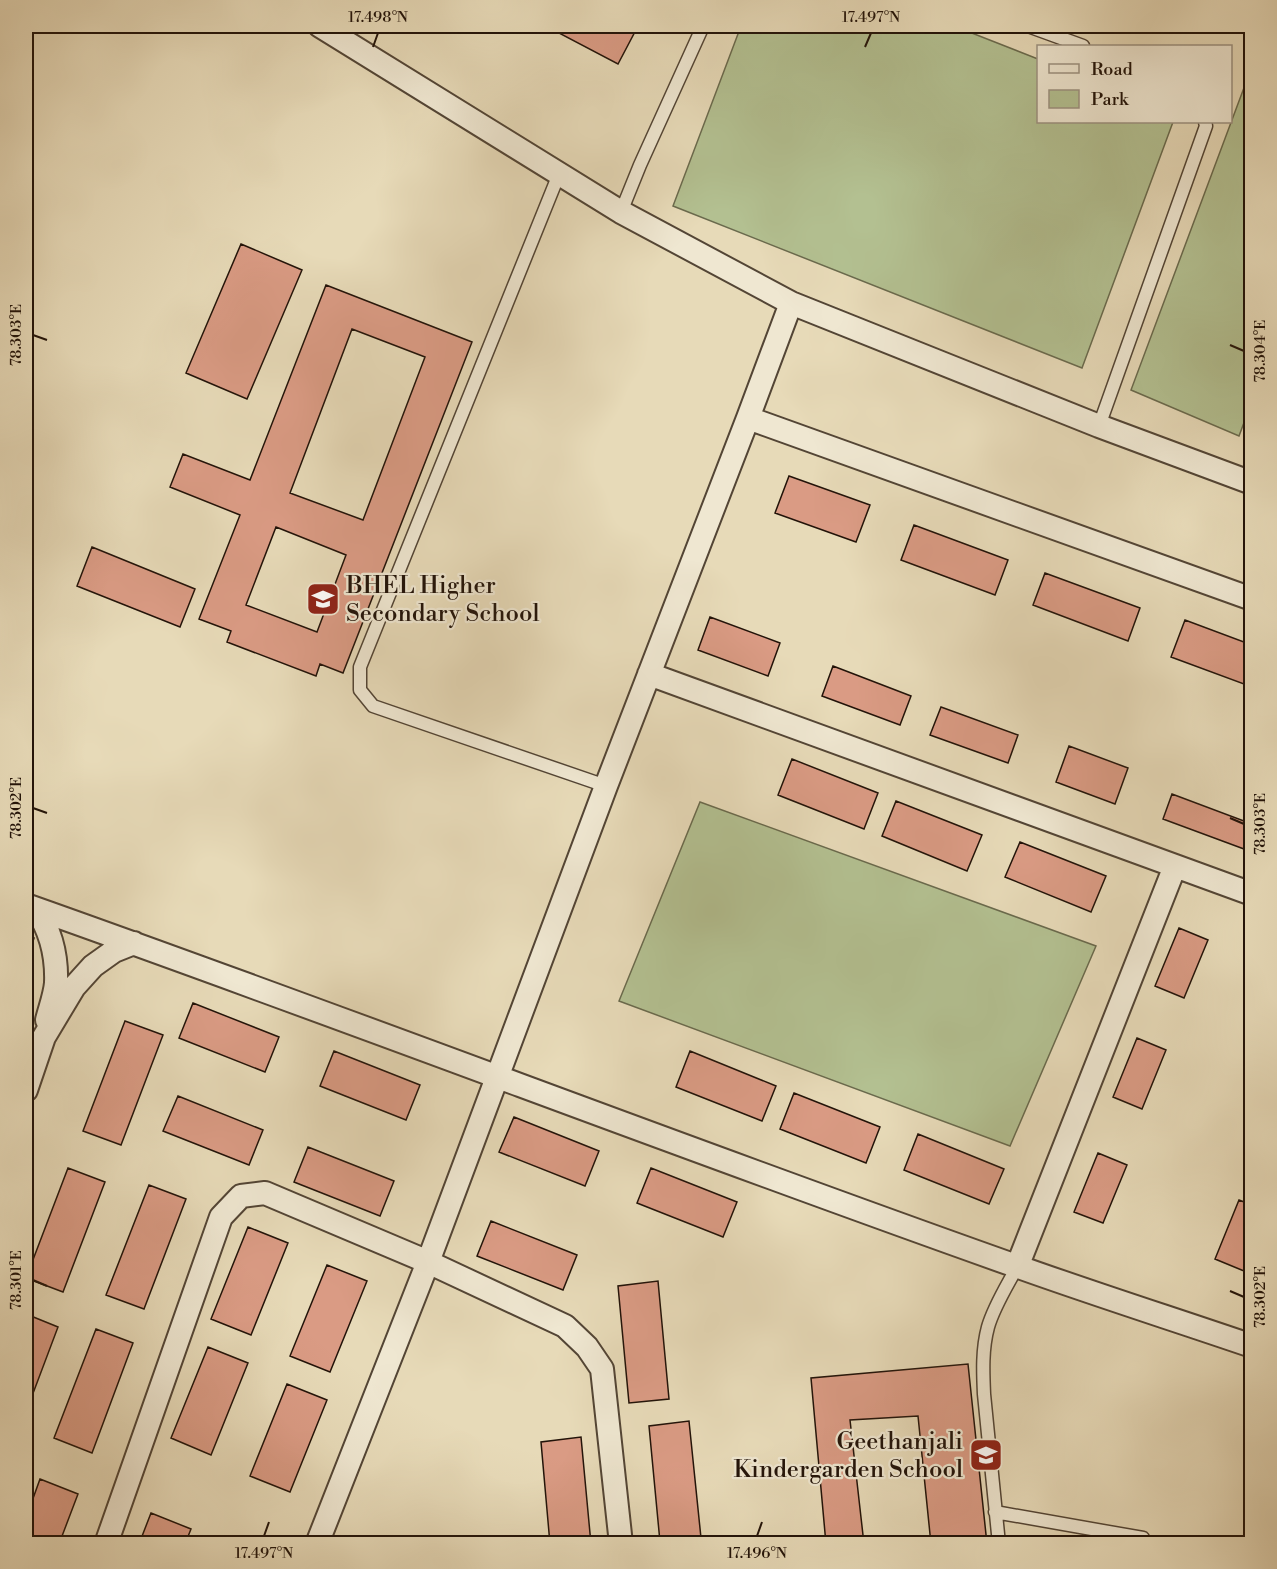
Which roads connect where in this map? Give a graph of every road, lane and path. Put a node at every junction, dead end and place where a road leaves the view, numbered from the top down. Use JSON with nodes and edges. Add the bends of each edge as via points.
{"nodes":[{"id":1,"x":320,"y":26,"type":"edge"},
{"id":2,"x":703,"y":26,"type":"edge"},
{"id":3,"x":1028,"y":26,"type":"edge"},
{"id":4,"x":1080,"y":45,"type":"edge"},
{"id":5,"x":1205,"y":123,"type":"edge"},
{"id":6,"x":559,"y":174,"type":"junction"},
{"id":7,"x":621,"y":212,"type":"junction"},
{"id":8,"x":790,"y":303,"type":"junction"},
{"id":9,"x":748,"y":418,"type":"junction"},
{"id":10,"x":1099,"y":426,"type":"junction"},
{"id":11,"x":1251,"y":483,"type":"edge"},
{"id":12,"x":1251,"y":599,"type":"edge"},
{"id":13,"x":649,"y":674,"type":"junction"},
{"id":14,"x":606,"y":786,"type":"junction"},
{"id":15,"x":1175,"y":866,"type":"junction"},
{"id":16,"x":1251,"y":894,"type":"edge"},
{"id":17,"x":31,"y":907,"type":"edge"},
{"id":18,"x":134,"y":943,"type":"junction"},
{"id":19,"x":44,"y":1036,"type":"junction"},
{"id":20,"x":497,"y":1078,"type":"junction"},
{"id":21,"x":26,"y":1090,"type":"edge"},
{"id":22,"x":429,"y":1262,"type":"junction"},
{"id":23,"x":1017,"y":1267,"type":"junction"},
{"id":24,"x":1251,"y":1346,"type":"edge"},
{"id":25,"x":995,"y":1512,"type":"junction"},
{"id":26,"x":1143,"y":1538,"type":"dead end"},
{"id":27,"x":106,"y":1544,"type":"edge"},
{"id":28,"x":317,"y":1544,"type":"edge"},
{"id":29,"x":621,"y":1544,"type":"edge"},
{"id":30,"x":999,"y":1544,"type":"edge"}],
"edges":[{"from":1,"to":6,"type":"street"},
{"from":2,"to":7,"type":"lane"},
{"from":3,"to":4,"type":"lane"},
{"from":5,"to":10,"type":"lane"},
{"from":6,"to":7,"type":"street"},
{"from":6,"to":14,"type":"lane","via":[[360,666],[360,690],[373,706]]},
{"from":7,"to":8,"type":"street"},
{"from":8,"to":9,"type":"street"},
{"from":8,"to":10,"type":"street"},
{"from":9,"to":12,"type":"street"},
{"from":9,"to":13,"type":"street"},
{"from":10,"to":11,"type":"street"},
{"from":13,"to":14,"type":"street"},
{"from":13,"to":15,"type":"street"},
{"from":14,"to":20,"type":"street"},
{"from":15,"to":16,"type":"street"},
{"from":15,"to":23,"type":"street"},
{"from":17,"to":18,"type":"street"},
{"from":17,"to":19,"type":"street","via":[[46,924],[54,950],[56,983]]},
{"from":18,"to":19,"type":"street","via":[[93,966]]},
{"from":18,"to":20,"type":"street"},
{"from":19,"to":21,"type":"street"},
{"from":20,"to":22,"type":"street"},
{"from":20,"to":23,"type":"street"},
{"from":22,"to":27,"type":"street","via":[[265,1193],[241,1196],[221,1217]]},
{"from":22,"to":28,"type":"street"},
{"from":22,"to":29,"type":"street","via":[[565,1326],[602,1369]]},
{"from":23,"to":24,"type":"street"},
{"from":23,"to":25,"type":"lane","via":[[993,1311],[984,1348],[984,1394]]},
{"from":25,"to":26,"type":"lane"},
{"from":25,"to":30,"type":"lane"}]}
